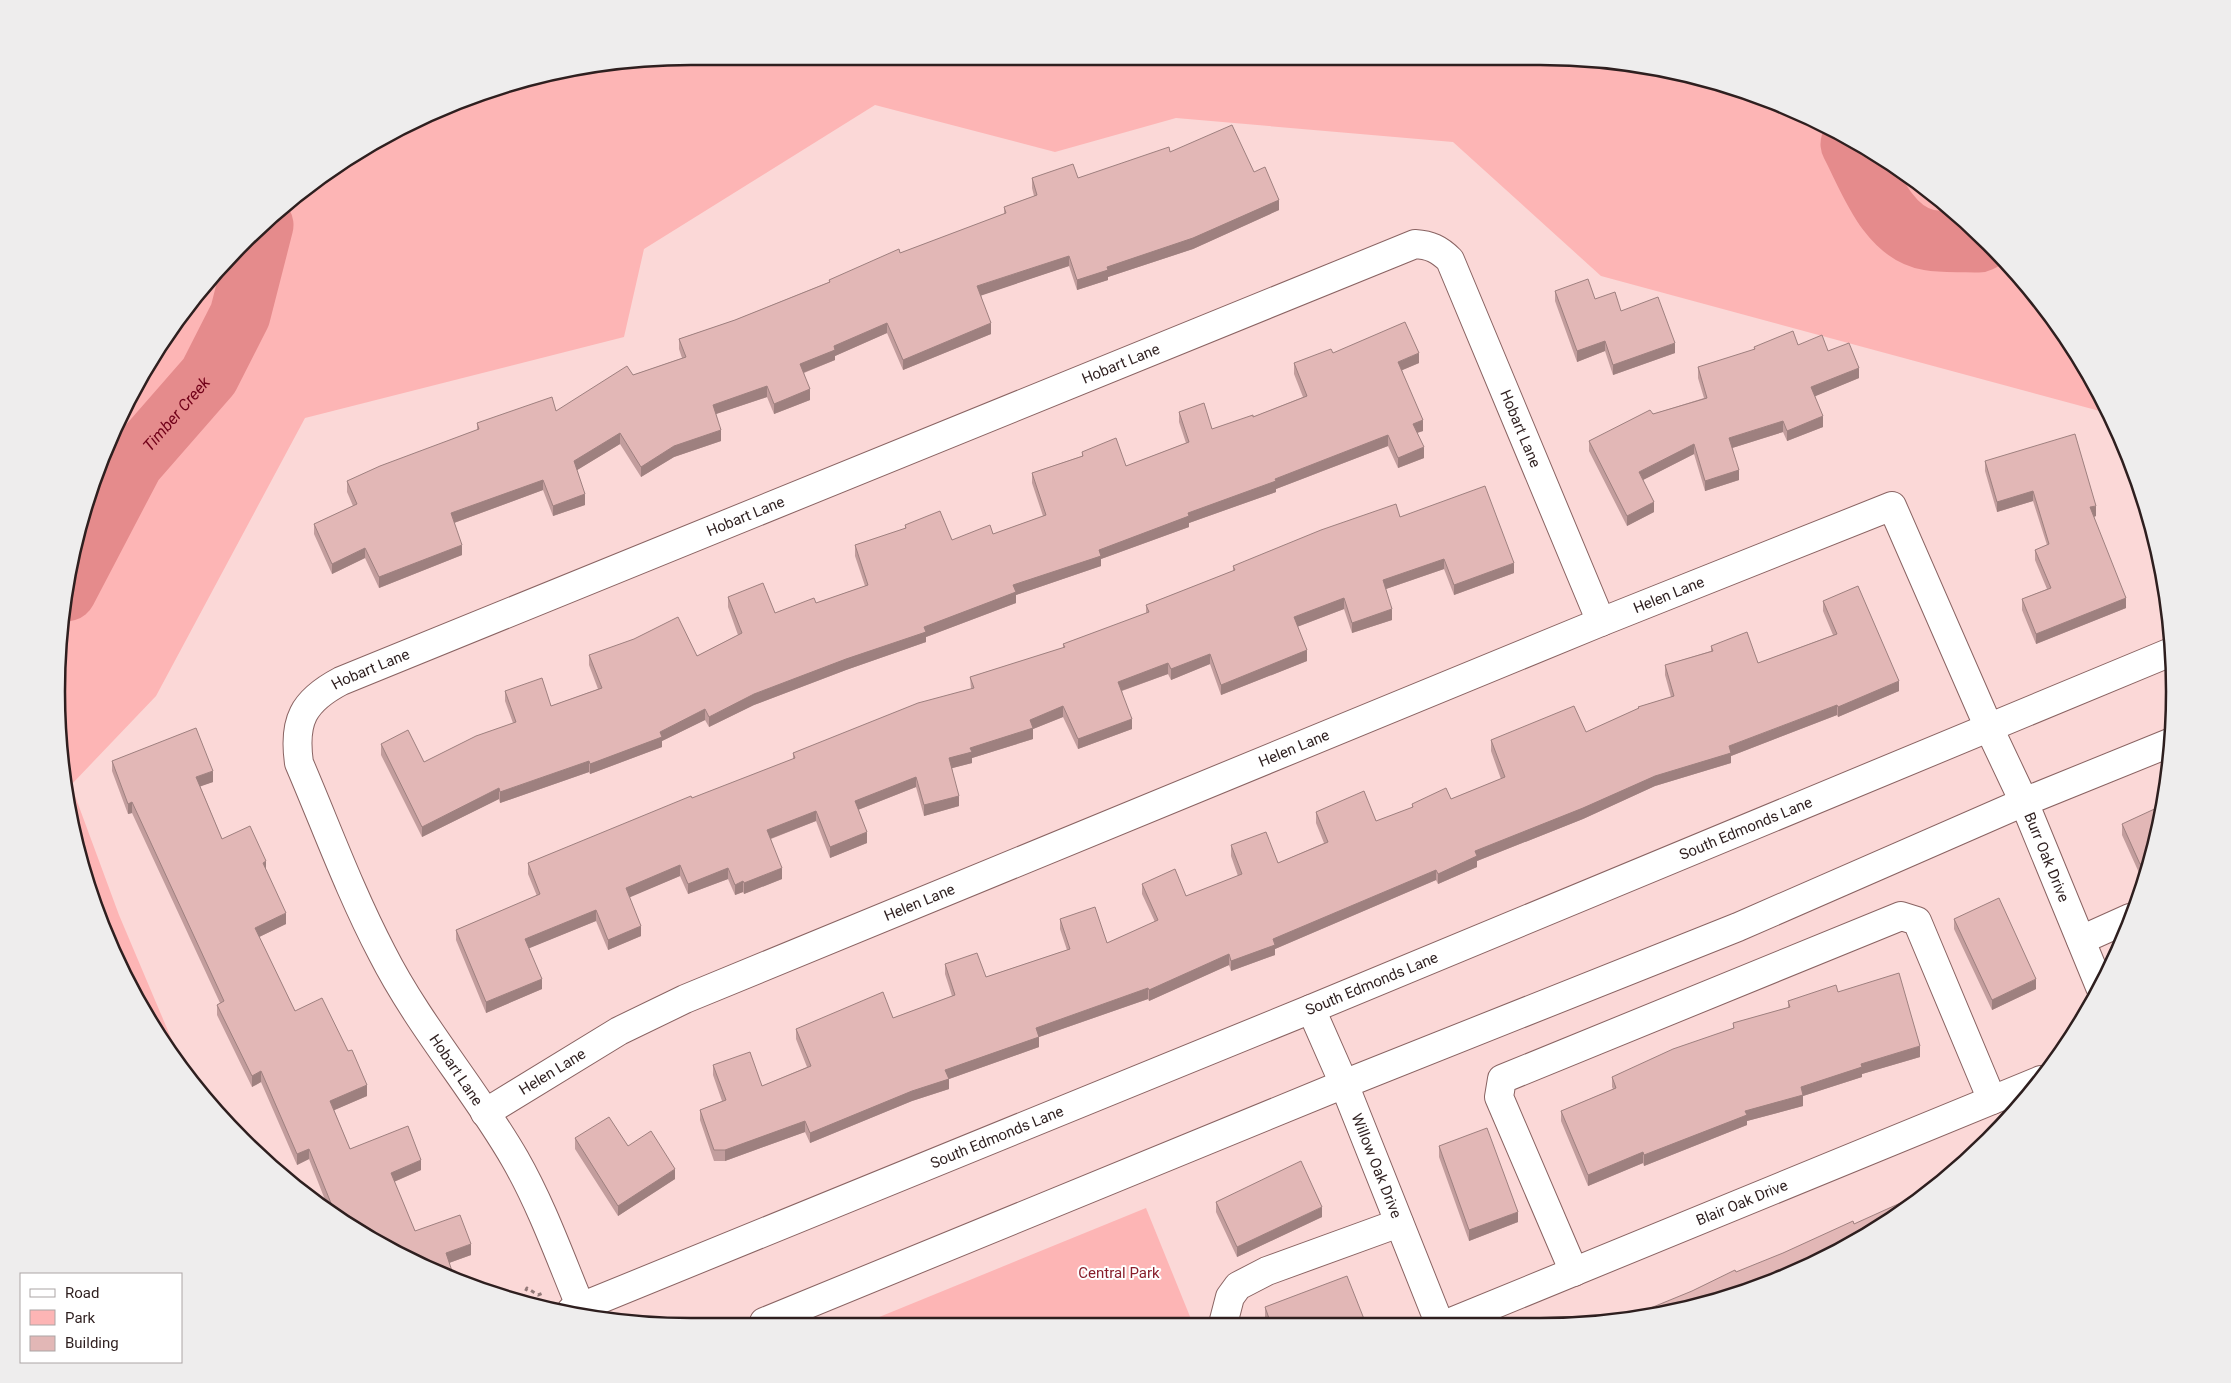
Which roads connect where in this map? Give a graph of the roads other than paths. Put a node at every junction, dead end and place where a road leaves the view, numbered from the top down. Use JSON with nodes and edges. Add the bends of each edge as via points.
{"nodes":[{"id":1,"x":1601,"y":622,"type":"junction"},
{"id":2,"x":2165,"y":654,"type":"edge"},
{"id":3,"x":1989,"y":728,"type":"junction"},
{"id":4,"x":2164,"y":745,"type":"edge"},
{"id":5,"x":2024,"y":802,"type":"junction"},
{"id":6,"x":2122,"y":922,"type":"edge"},
{"id":7,"x":2081,"y":940,"type":"junction"},
{"id":8,"x":2096,"y":978,"type":"edge"},
{"id":9,"x":1311,"y":1009,"type":"junction"},
{"id":10,"x":1344,"y":1084,"type":"junction"},
{"id":11,"x":2027,"y":1086,"type":"edge"},
{"id":12,"x":1992,"y":1100,"type":"junction"},
{"id":13,"x":486,"y":1113,"type":"junction"},
{"id":14,"x":1399,"y":1222,"type":"junction"},
{"id":15,"x":1574,"y":1272,"type":"junction"},
{"id":16,"x":576,"y":1307,"type":"edge"},
{"id":17,"x":584,"y":1309,"type":"edge"},
{"id":18,"x":774,"y":1318,"type":"edge"},
{"id":19,"x":1225,"y":1318,"type":"edge"},
{"id":20,"x":1439,"y":1318,"type":"edge"},
{"id":21,"x":1459,"y":1318,"type":"edge"}],
"edges":[{"from":1,"to":3,"type":"street","name":"Helen Lane","via":[[1892,506]]},
{"from":1,"to":13,"type":"street","name":"Helen Lane","via":[[685,999],[619,1031]]},
{"from":1,"to":13,"type":"street","name":"Hobart Lane","via":[[1450,260],[1440,250],[1415,244],[340,681],[322,691],[299,721],[296,741],[299,763],[382,954],[406,996]]},
{"from":2,"to":3,"type":"street","name":"South Edmonds Lane"},
{"from":3,"to":5,"type":"street","name":"Burr Oak Drive"},
{"from":3,"to":9,"type":"street","name":"South Edmonds Lane"},
{"from":4,"to":5,"type":"street"},
{"from":5,"to":7,"type":"street","name":"Burr Oak Drive"},
{"from":5,"to":10,"type":"street","via":[[1738,927]]},
{"from":6,"to":7,"type":"street"},
{"from":7,"to":8,"type":"street","name":"Burr Oak Drive"},
{"from":9,"to":10,"type":"street","name":"Willow Oak Drive"},
{"from":9,"to":17,"type":"street","name":"South Edmonds Lane"},
{"from":10,"to":14,"type":"street","name":"Willow Oak Drive"},
{"from":10,"to":18,"type":"street"},
{"from":11,"to":12,"type":"street","name":"Blair Oak Drive"},
{"from":12,"to":15,"type":"street","name":"Blair Oak Drive"},
{"from":12,"to":15,"type":"street","via":[[1917,921],[1901,916],[1502,1079],[1499,1097]]},
{"from":13,"to":16,"type":"street","name":"Hobart Lane","via":[[515,1160]]},
{"from":14,"to":19,"type":"street","via":[[1267,1271],[1238,1286],[1230,1297]]},
{"from":14,"to":20,"type":"street","name":"Willow Oak Drive"},
{"from":15,"to":21,"type":"street","name":"Blair Oak Drive"}]}
